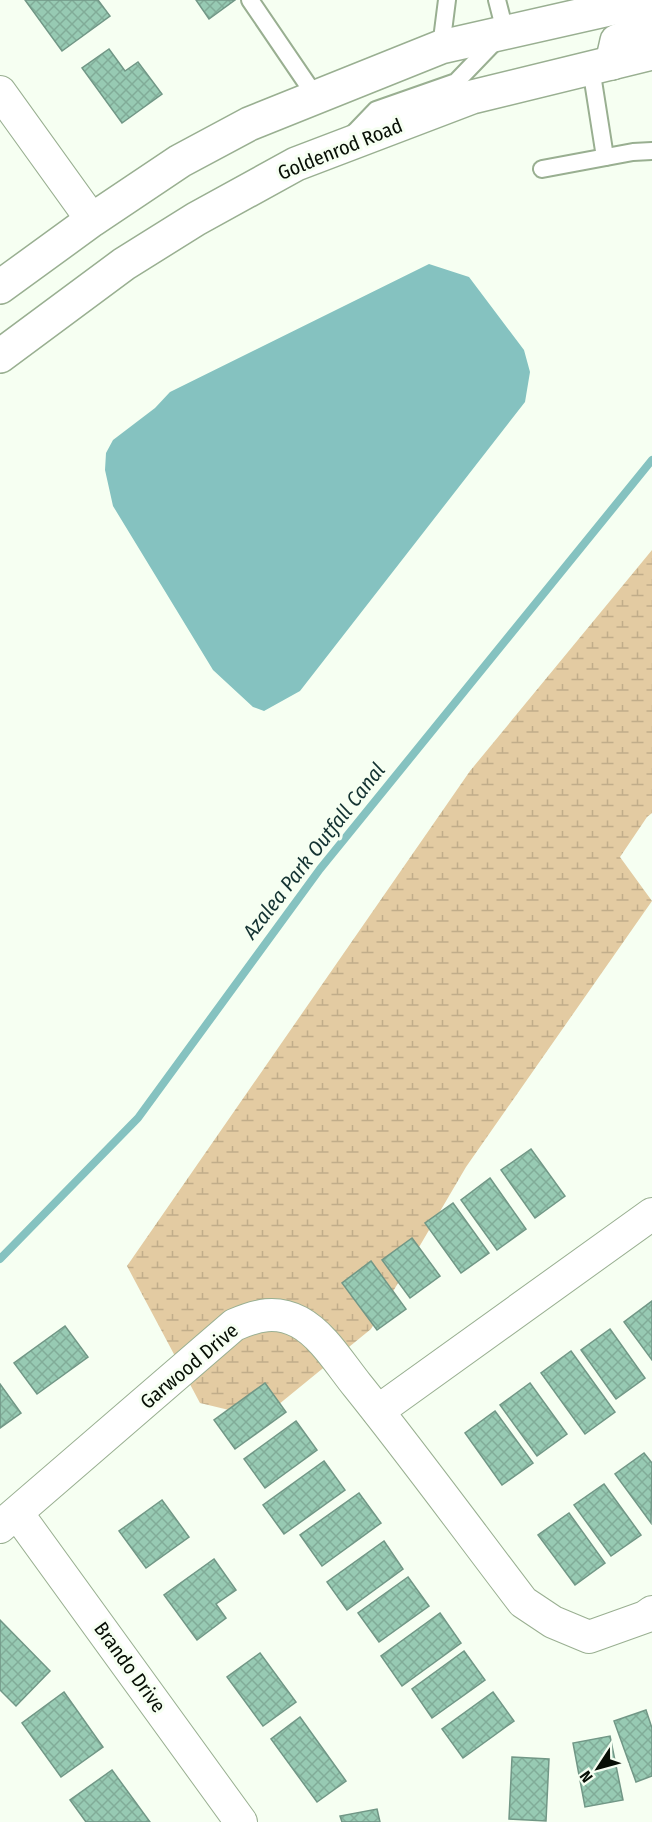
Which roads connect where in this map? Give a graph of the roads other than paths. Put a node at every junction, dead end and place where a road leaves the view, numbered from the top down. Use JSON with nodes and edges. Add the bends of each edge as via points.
{"nodes":[{"id":1,"x":250,"y":0,"type":"edge"},
{"id":2,"x":447,"y":0,"type":"edge"},
{"id":3,"x":496,"y":0,"type":"edge"},
{"id":4,"x":650,"y":0,"type":"edge"},
{"id":5,"x":652,"y":27,"type":"edge"},
{"id":6,"x":505,"y":31,"type":"junction"},
{"id":7,"x":441,"y":47,"type":"junction"},
{"id":8,"x":652,"y":54,"type":"edge"},
{"id":9,"x":602,"y":66,"type":"junction"},
{"id":10,"x":0,"y":92,"type":"edge"},
{"id":11,"x":316,"y":97,"type":"junction"},
{"id":12,"x":341,"y":147,"type":"junction"},
{"id":13,"x":652,"y":151,"type":"edge"},
{"id":14,"x":605,"y":157,"type":"junction"},
{"id":15,"x":542,"y":169,"type":"dead end"},
{"id":16,"x":92,"y":220,"type":"junction"},
{"id":17,"x":0,"y":287,"type":"edge"},
{"id":18,"x":0,"y":356,"type":"edge"},
{"id":19,"x":652,"y":1214,"type":"edge"},
{"id":20,"x":378,"y":1410,"type":"junction"},
{"id":21,"x":9,"y":1520,"type":"edge"},
{"id":22,"x":652,"y":1612,"type":"edge"},
{"id":23,"x":241,"y":1822,"type":"edge"}],
"edges":[{"from":1,"to":11,"type":"lane"},
{"from":2,"to":7,"type":"lane"},
{"from":3,"to":6,"type":"lane"},
{"from":4,"to":6,"type":"main road"},
{"from":5,"to":9,"type":"main road","via":[[617,41]]},
{"from":6,"to":7,"type":"main road"},
{"from":6,"to":12,"type":"lane","via":[[456,81],[376,110]]},
{"from":7,"to":11,"type":"main road"},
{"from":8,"to":9,"type":"main road","name":"Goldenrod Road"},
{"from":9,"to":12,"type":"main road","name":"Goldenrod Road","via":[[472,97]]},
{"from":9,"to":14,"type":"lane"},
{"from":10,"to":16,"type":"street"},
{"from":11,"to":16,"type":"main road","via":[[249,124],[180,161]]},
{"from":12,"to":18,"type":"main road","name":"Goldenrod Road","via":[[296,164],[196,219],[124,264]]},
{"from":13,"to":14,"type":"lane"},
{"from":14,"to":15,"type":"lane"},
{"from":16,"to":17,"type":"main road"},
{"from":19,"to":20,"type":"street"},
{"from":20,"to":21,"type":"street","name":"Garwood Drive","via":[[317,1335],[299,1322],[276,1314],[256,1316],[234,1325]]},
{"from":20,"to":22,"type":"street","name":"Garwood Drive","via":[[523,1602],[553,1622],[589,1637]]},
{"from":21,"to":23,"type":"street","name":"Brando Drive"}]}
